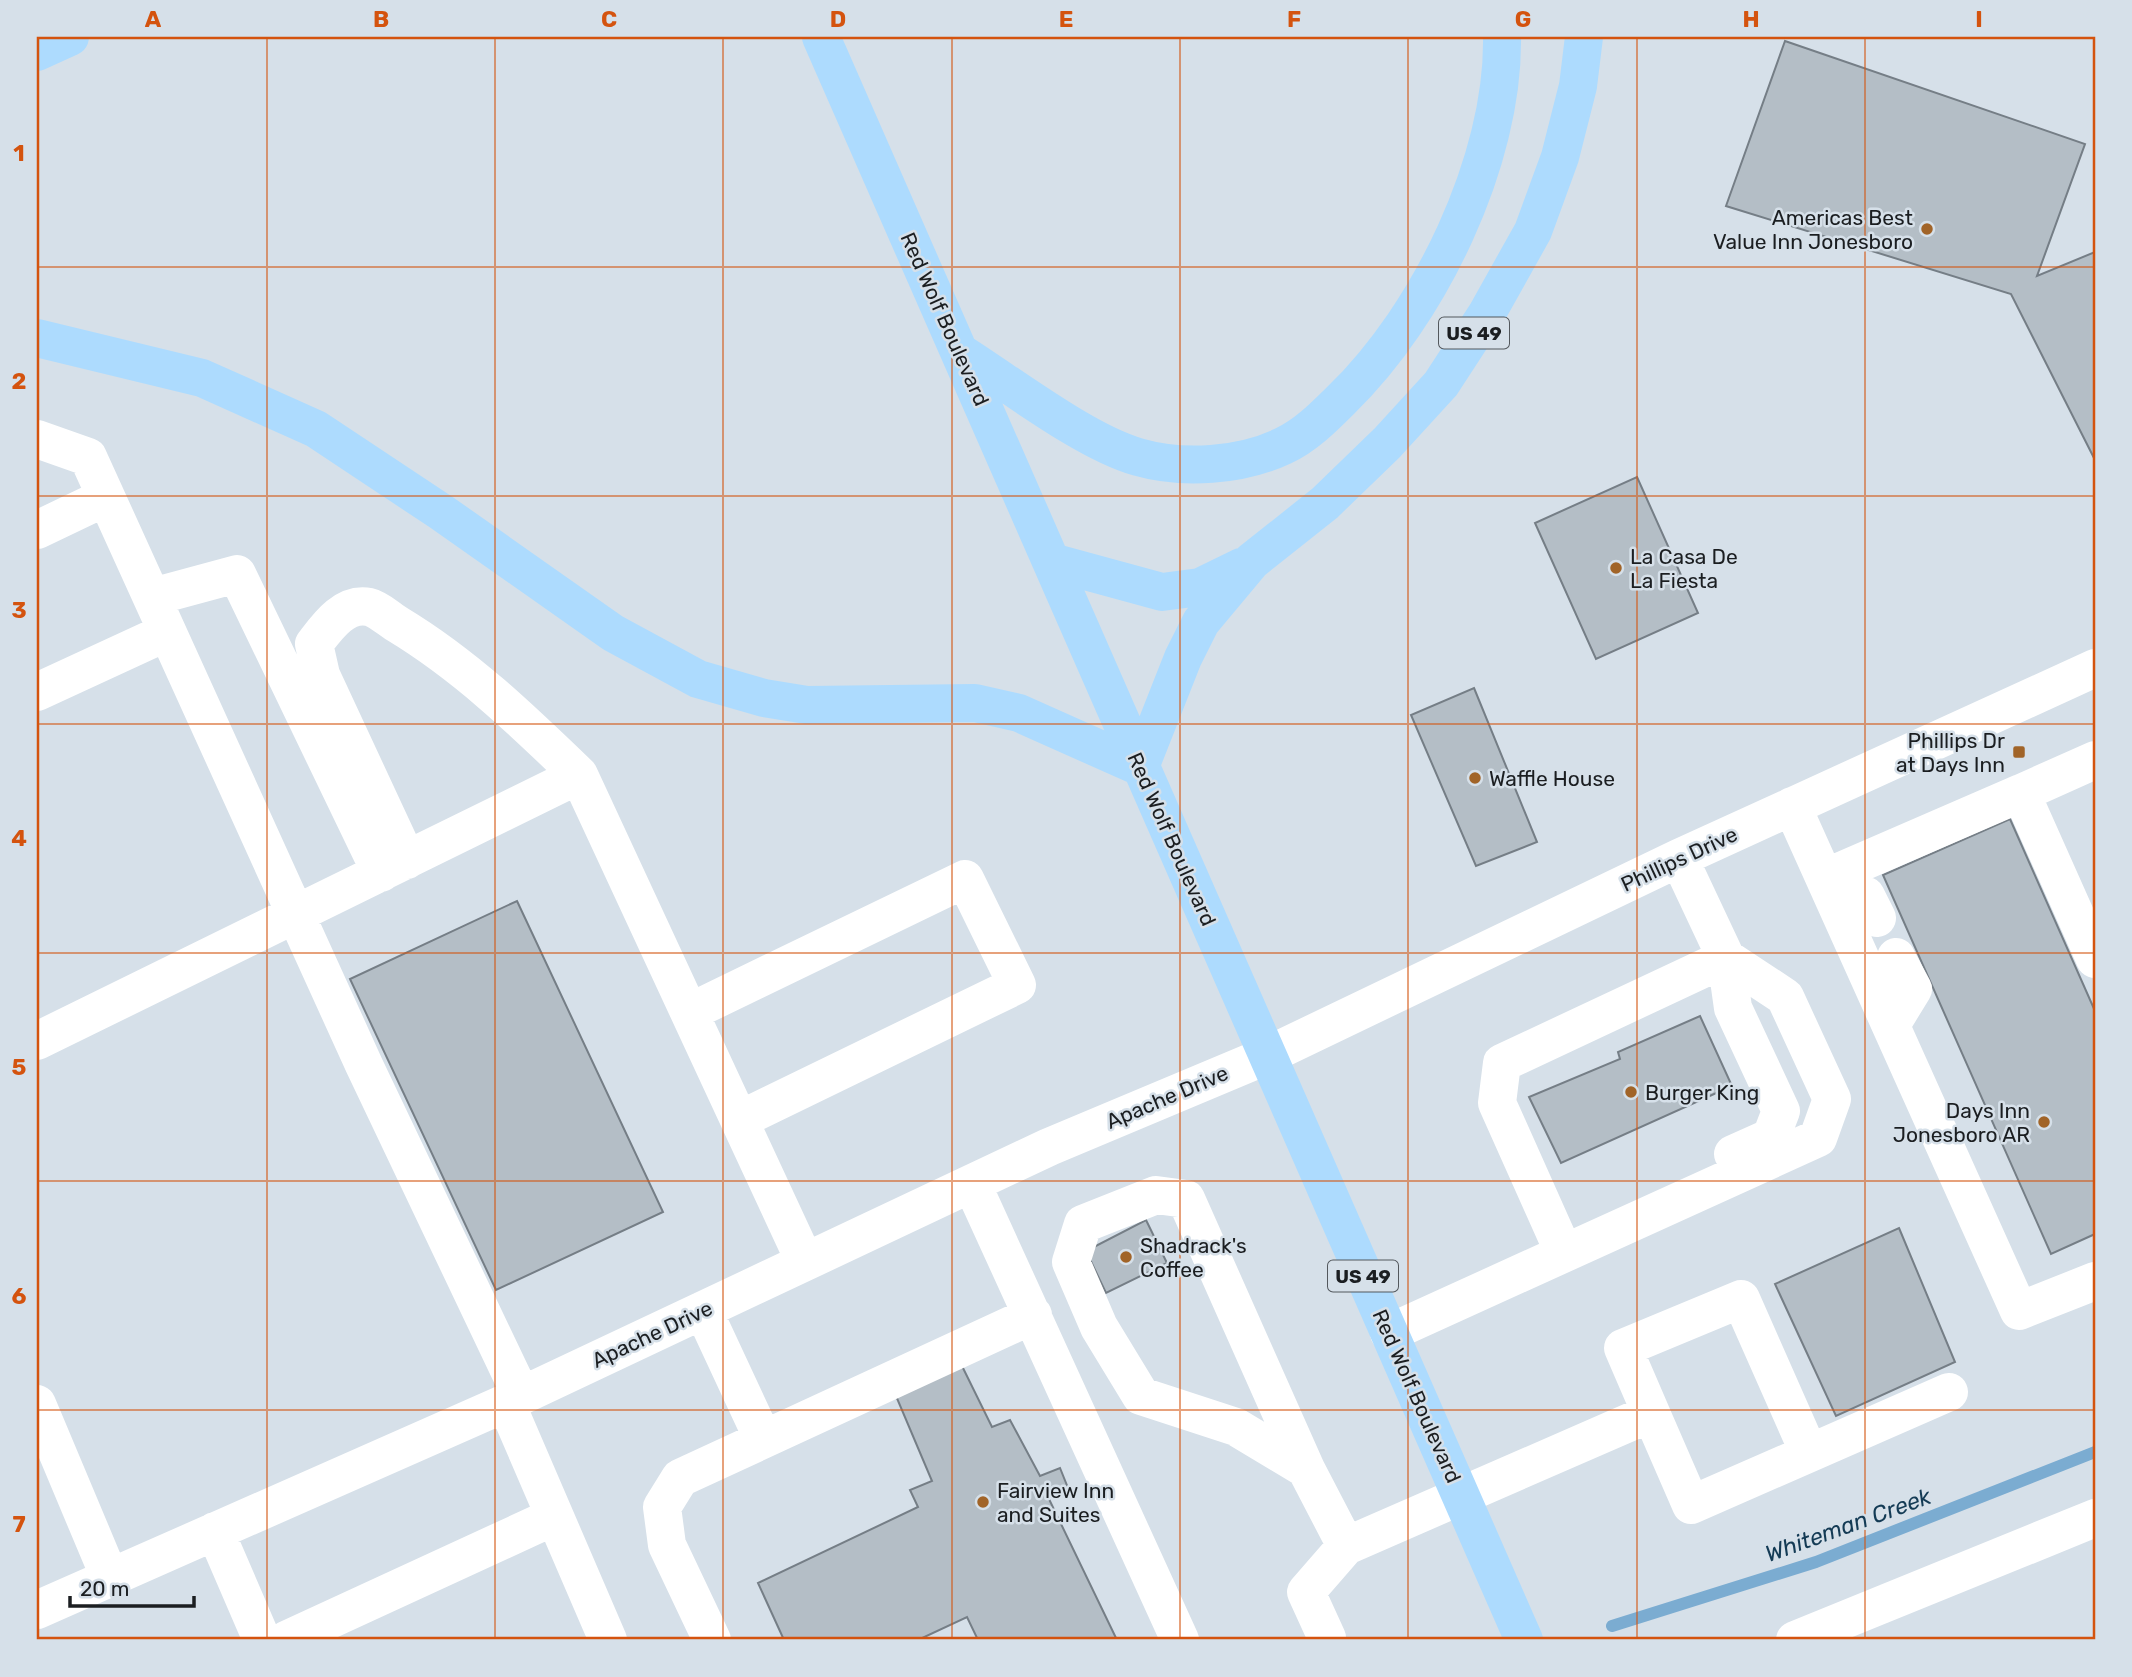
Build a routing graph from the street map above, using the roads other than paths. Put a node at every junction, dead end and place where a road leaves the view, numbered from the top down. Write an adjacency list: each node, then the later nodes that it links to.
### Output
1 (70, 37): 5 (highway)
2 (821, 37): 7 (highway, Red Wolf Boulevard / US 49)
3 (1502, 37): 7 (highway)
4 (1584, 37): 11 (highway, US 49)
5 (37, 52)
6 (37, 338): 18 (highway)
7 (961, 354): 12 (highway, Red Wolf Boulevard / US 49)
8 (37, 439): 9 (street)
9 (106, 497): 10 (street); 13 (street)
10 (37, 530)
11 (1252, 561): 12 (highway); 18 (highway, US 49)
12 (1052, 562): 18 (highway, Red Wolf Boulevard / US 49)
13 (152, 597): 14 (street); 23 (street)
14 (167, 632): 16 (street); 25 (street)
15 (2093, 674): 21 (street, Phillips Drive)
16 (37, 692)
17 (2095, 760): 20 (street)
18 (1140, 767): 33 (highway, Red Wolf Boulevard / US 49)
19 (579, 775): 23 (street); 23 (street); 30 (street)
20 (2021, 793): 24 (street); 29 (street)
21 (1793, 806): 22 (street, Phillips Drive); 24 (street)
22 (1679, 858): 28 (street); 33 (street, Phillips Drive)
23 (394, 867): 25 (street)
24 (1828, 885): 26 (street); 31 (street)
25 (296, 915): 32 (street); 44 (street)
26 (1877, 918)
27 (1896, 957): 31 (street)
28 (1726, 958): 36 (street); 36 (street); 37 (street)
29 (2095, 959)
30 (690, 1012): 34 (street); 34 (street)
31 (1891, 1025): 39 (street)
32 (37, 1041)
33 (1266, 1056): 35 (street, Apache Drive); 42 (highway, Red Wolf Boulevard / US 49)
34 (739, 1120): 38 (street)
35 (972, 1184): 38 (street, Apache Drive); 41 (street)
36 (1669, 1205): 37 (street)
37 (1564, 1253): 42 (street)
38 (805, 1262): 40 (street, Apache Drive)
39 (2095, 1281)
40 (703, 1310): 44 (street, Apache Drive); 47 (street)
41 (1033, 1315): 47 (street); 62 (street)
42 (1389, 1334): 50 (highway, Red Wolf Boulevard / US 49)
43 (1949, 1392): 48 (street)
44 (513, 1399): 51 (street); 53 (street, Apache Drive)
45 (37, 1404): 55 (street)
46 (1651, 1413): 48 (street); 48 (street); 50 (street)
47 (763, 1439): 61 (street)
48 (1809, 1453)
49 (1306, 1469): 49 (street); 54 (street)
50 (1461, 1496): 54 (street); 63 (highway, Red Wolf Boulevard / US 49)
51 (553, 1517): 59 (street); 60 (street)
52 (2095, 1518): 64 (street)
53 (215, 1531): 55 (street, Apache Drive); 58 (street)
54 (1346, 1546): 57 (street)
55 (110, 1578): 56 (street, Apache Drive)
56 (37, 1610)
57 (1327, 1638)
58 (262, 1640)
59 (286, 1640)
60 (608, 1640)
61 (712, 1640)
62 (1180, 1640)
63 (1524, 1640)
64 (1795, 1640)

